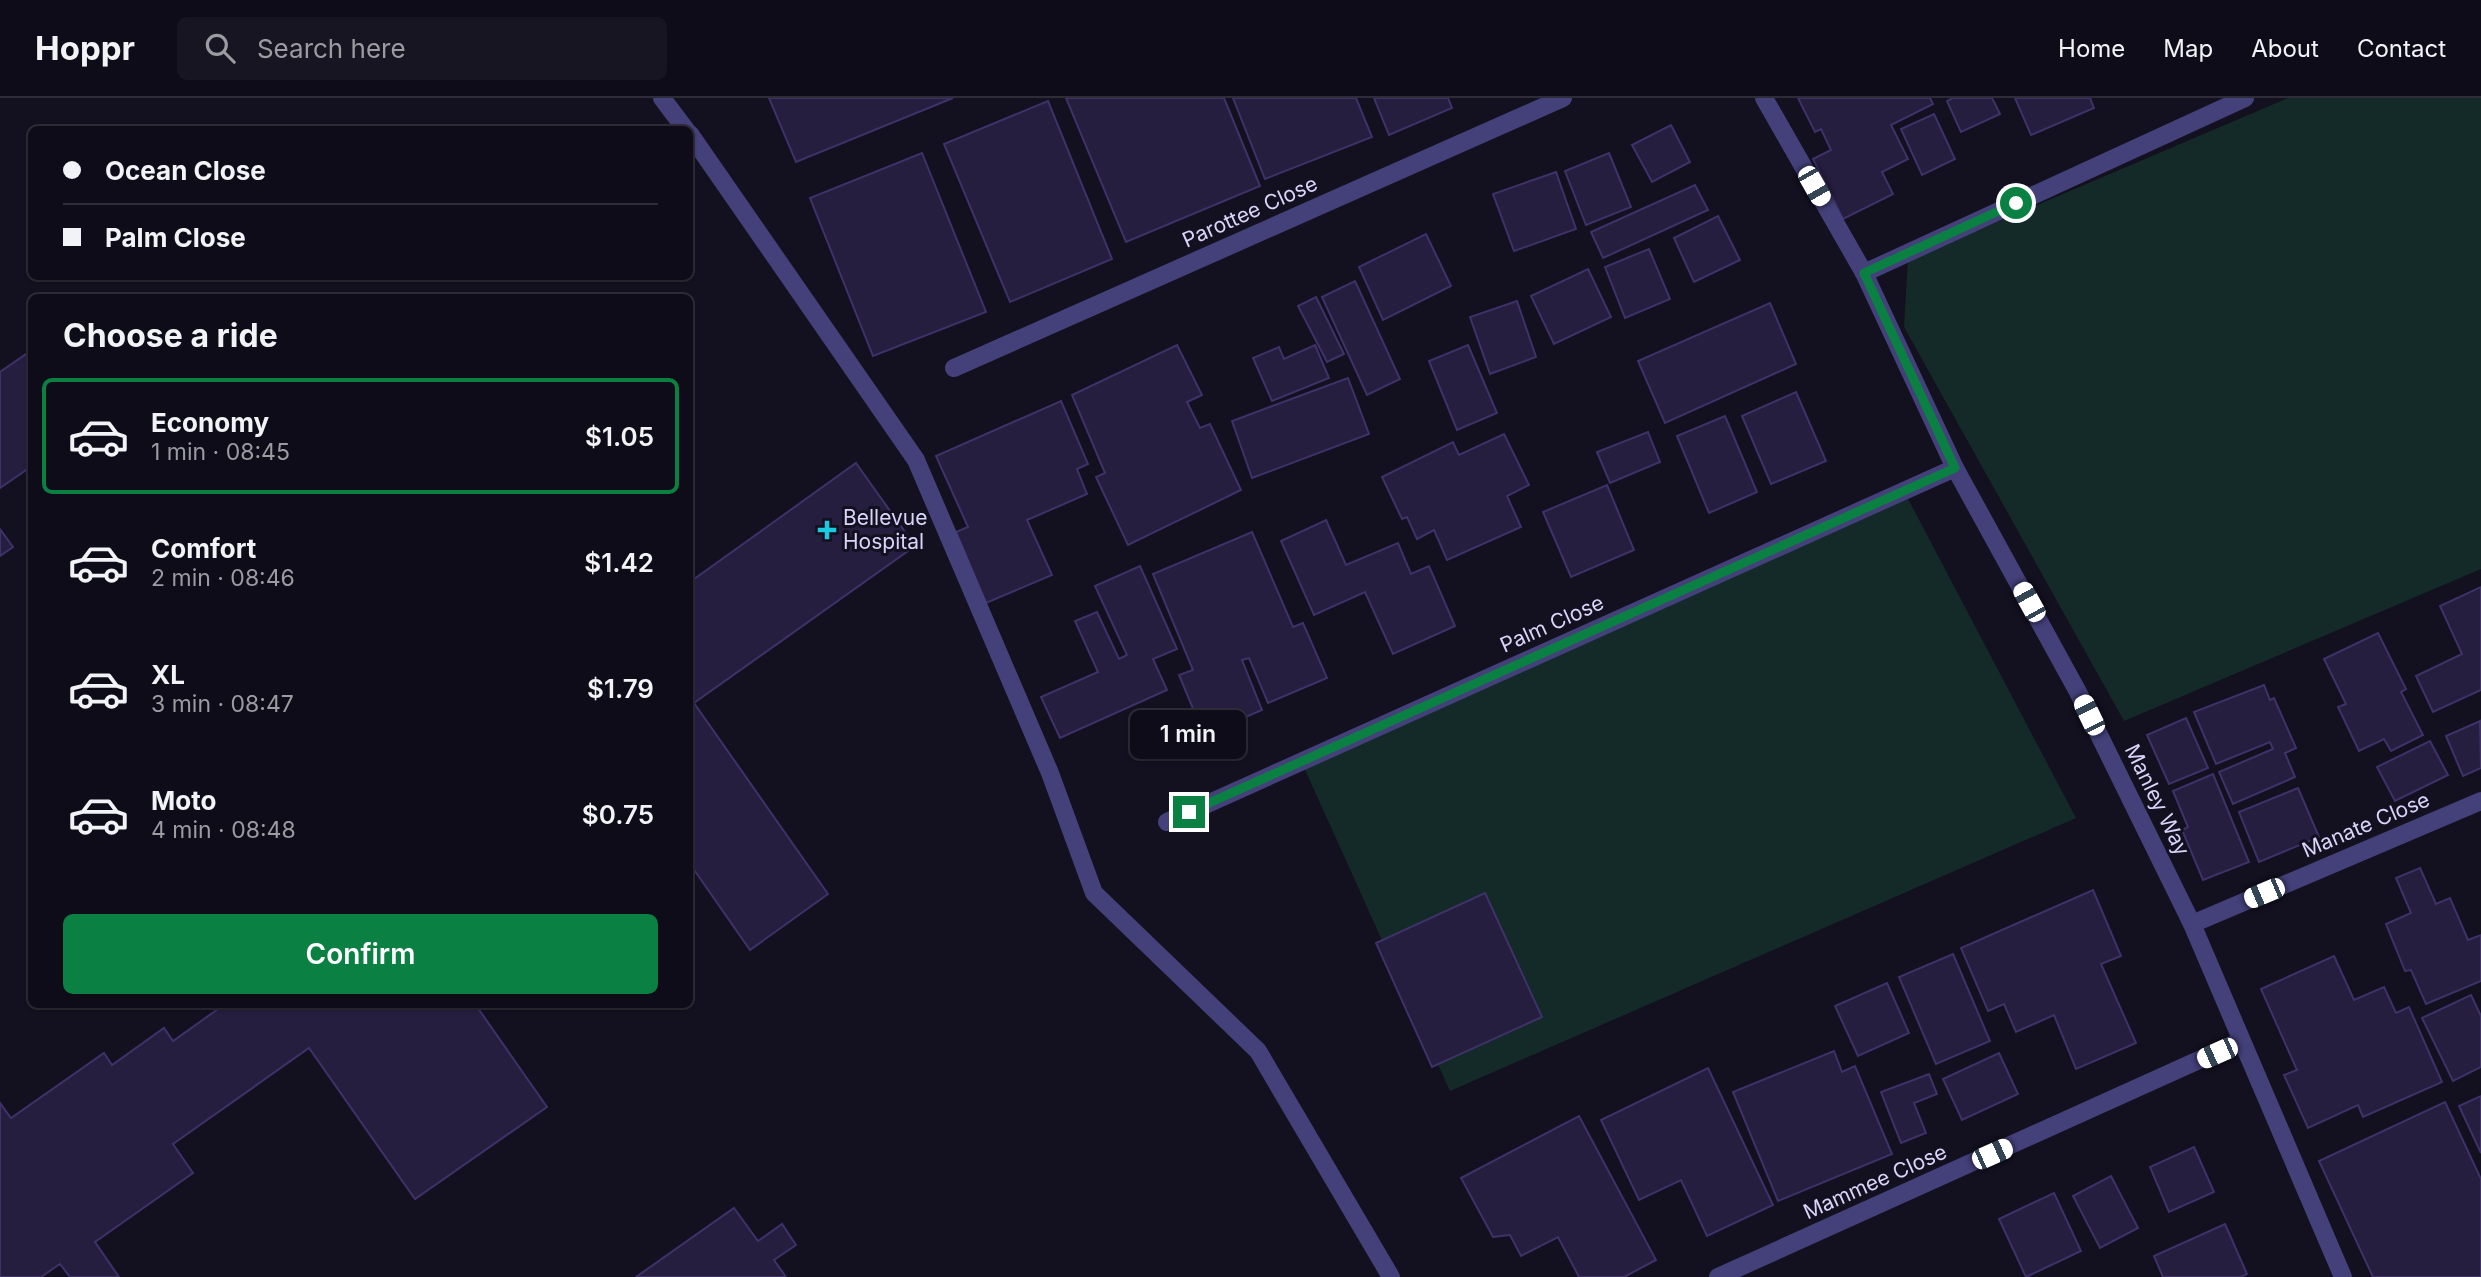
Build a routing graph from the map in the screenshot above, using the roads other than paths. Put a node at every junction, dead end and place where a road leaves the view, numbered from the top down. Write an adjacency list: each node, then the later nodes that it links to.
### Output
1 (662, 98): 5 (street)
2 (1563, 98): 8 (street, Parottee Close)
3 (1764, 98): 7 (street, Manley Way)
4 (2245, 98): 7 (street)
5 (683, 126)
6 (693, 138): 14 (street)
7 (1864, 273): 9 (street, Manley Way)
8 (954, 368)
9 (1955, 468): 11 (street, Palm Close); 12 (street, Manley Way)
10 (2481, 801): 12 (street, Manate Close)
11 (1167, 822)
12 (2192, 924): 13 (street, Manley Way)
13 (2241, 1041): 15 (street, Mammee Close); 16 (street, Manley Way)
14 (1391, 1277)
15 (1718, 1277)
16 (2343, 1277)

